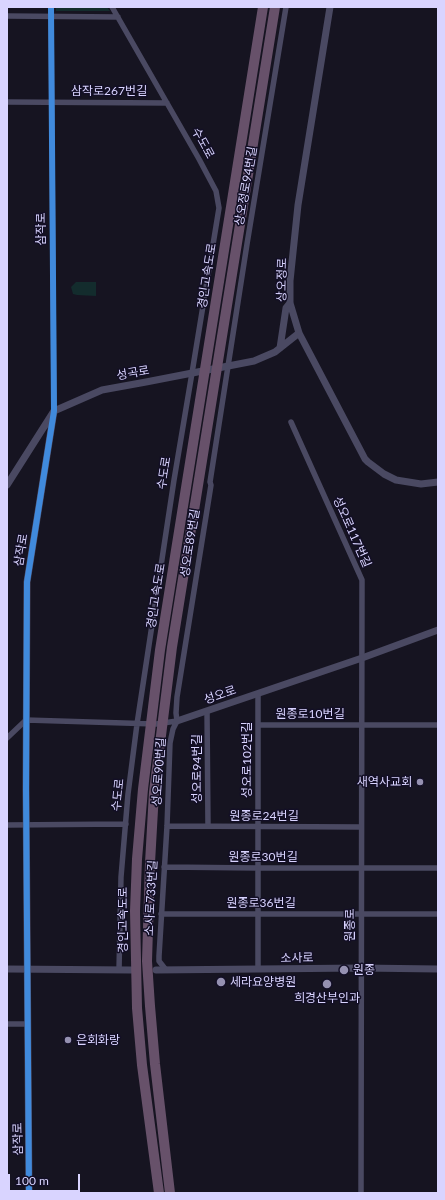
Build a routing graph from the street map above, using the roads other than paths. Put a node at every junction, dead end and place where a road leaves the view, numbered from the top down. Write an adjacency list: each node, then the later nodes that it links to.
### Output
1 (51, 7): 8 (street, 삼작로)
2 (112, 7): 9 (street, 수도로)
3 (263, 7): 60 (highway, 경인고속도로)
4 (274, 7): 61 (highway, 경인고속도로)
5 (286, 7): 16 (street, 상오정로94번길)
6 (330, 7): 13 (street, 상오정로)
7 (7, 16): 8 (street)
8 (51, 16): 9 (street); 11 (street, 삼작로)
9 (118, 17): 12 (street, 수도로)
10 (7, 102): 11 (street, 삼작로267번길)
11 (52, 102): 12 (street, 삼작로267번길); 18 (street, 삼작로)
12 (167, 103): 17 (street, 수도로)
13 (290, 303): 14 (street, 상오정로); 15 (street)
14 (298, 333): 15 (street, 성곡로); 20 (street, 상오정로)
15 (280, 348): 17 (street, 성곡로)
16 (228, 368): 27 (street, 성오로89번길)
17 (192, 373): 18 (street, 성곡로); 28 (street, 수도로)
18 (54, 411): 21 (street); 26 (street, 삼작로)
19 (291, 422): 23 (street, 성오로117번길)
20 (438, 482)
21 (7, 485)
22 (438, 630): 23 (street, 성오로)
23 (362, 658): 24 (street, 성오로); 30 (street, 원종로)
24 (258, 694): 25 (street, 성오로); 29 (street, 성오로102번길)
25 (207, 711): 27 (street, 성오로); 37 (street, 성오로94번길)
26 (26, 720): 28 (street, 성오로); 32 (street); 35 (street, 삼작로)
27 (177, 721): 28 (street, 성오로); 36 (street, 성오로90번길)
28 (137, 724): 33 (street, 수도로)
29 (258, 724): 30 (street, 원종로10번길); 38 (street, 성오로102번길)
30 (362, 725): 31 (street, 원종로10번길); 39 (street, 원종로)
31 (438, 725)
32 (7, 738)
33 (126, 824): 35 (street); 53 (street, 수도로)
34 (7, 825): 35 (street)
35 (26, 825): 52 (street, 삼작로)
36 (167, 826): 37 (street, 원종로24번길); 40 (street, 소사로733번길)
37 (208, 826): 38 (street, 원종로24번길)
38 (258, 827): 39 (street, 원종로24번길); 41 (street, 성오로102번길)
39 (362, 827): 42 (street, 원종로)
40 (164, 867): 41 (street, 원종로30번길); 44 (street, 소사로733번길)
41 (258, 868): 42 (street, 원종로30번길); 45 (street, 성오로102번길)
42 (361, 868): 43 (street, 원종로30번길); 46 (street, 원종로)
43 (438, 868)
44 (161, 914): 45 (street, 원종로36번길); 56 (street, 소사로733번길)
45 (258, 914): 46 (street, 원종로36번길); 50 (street, 성오로102번길)
46 (361, 914): 47 (street, 원종로36번길); 48 (street, 원종로)
47 (438, 914)
48 (361, 968): 50 (street, 소사로); 51 (street, 소사로); 62 (street, 원종로)
49 (7, 969): 52 (street)
50 (258, 969): 56 (street, 소사로)
51 (438, 969)
52 (27, 970): 53 (street); 58 (street, 삼작로)
53 (119, 970): 54 (street)
54 (131, 970)
55 (156, 970): 56 (street, 소사로)
56 (166, 970)
57 (7, 1024): 58 (street)
58 (28, 1024): 59 (street, 삼작로)
59 (29, 1193)
60 (159, 1193)
61 (170, 1193)
62 (361, 1193)

